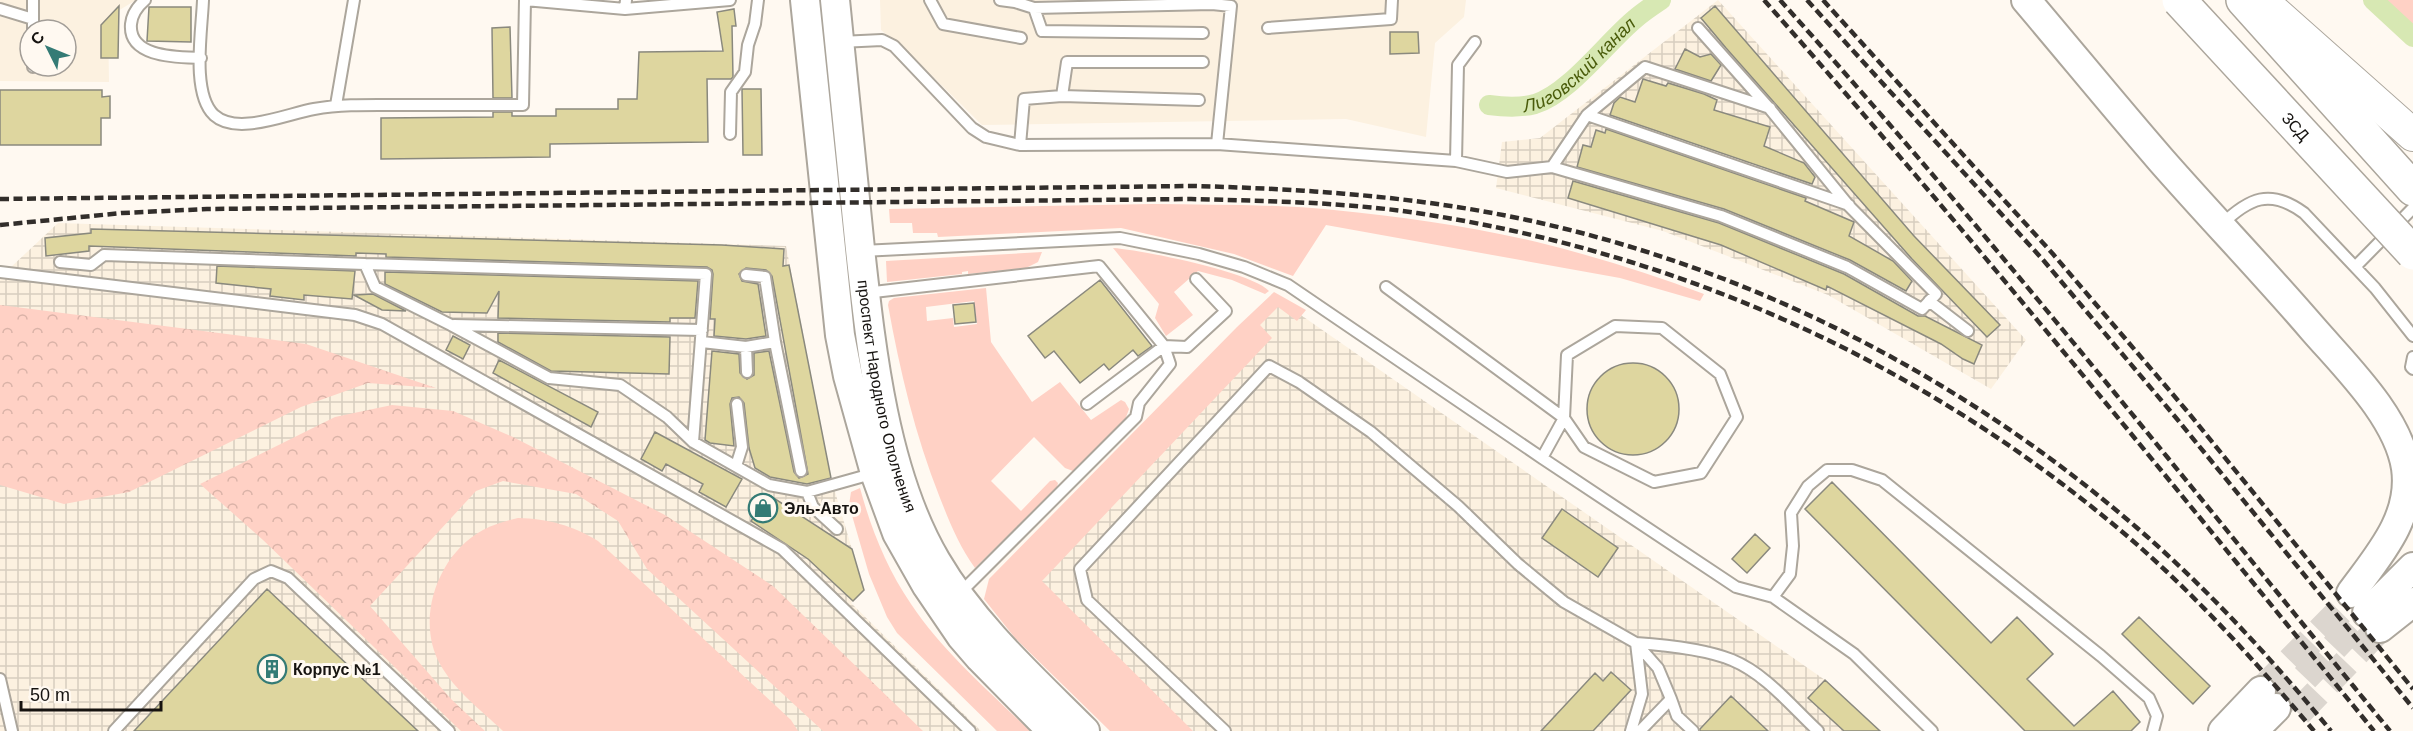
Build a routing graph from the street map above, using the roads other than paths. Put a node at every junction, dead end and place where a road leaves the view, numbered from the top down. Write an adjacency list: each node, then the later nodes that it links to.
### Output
1 (33, 0): 22 (lane)
2 (146, 0): 29 (lane)
3 (203, 0): 29 (lane)
4 (354, 0): 33 (lane)
5 (525, 0): 18 (lane); 33 (lane)
6 (730, 0): 18 (lane)
7 (758, 0): 36 (lane)
8 (805, 0): 28 (main road, проспект Народного Ополчения)
9 (835, 0): 28 (main road, проспект Народного Ополчения)
10 (930, 0): 26 (lane)
11 (1000, 0): 17 (lane)
12 (1392, 0): 23 (lane)
13 (2026, 0): 45 (main road)
14 (2179, 0): 47 (highway, ЗСД, bridge)
15 (2243, 0): 42 (highway)
16 (2261, 0): 37 (main road)
17 (1015, 1): 20 (lane)
18 (626, 4)
19 (0, 9): 21 (lane)
20 (1034, 9): 25 (lane); 38 (lane)
21 (19, 18)
22 (33, 18)
23 (1268, 28)
24 (1698, 28): 34 (lane)
25 (1203, 33)
26 (1021, 38)
27 (1475, 42): 40 (lane)
28 (824, 43): 39 (lane); 46 (main road, проспект Народного Ополчения); 75 (main road, проспект Народного Ополчения)
29 (201, 58): 33 (lane)
30 (1203, 62): 31 (lane)
31 (1062, 96): 32 (lane); 39 (lane)
32 (1199, 100)
33 (336, 105)
34 (1770, 109): 35 (lane); 43 (lane)
35 (1587, 115): 41 (lane); 43 (lane)
36 (729, 134)
37 (2413, 135)
38 (1217, 144): 39 (lane); 40 (lane)
39 (1020, 145)
40 (1456, 161): 41 (lane)
41 (1552, 166): 56 (lane)
42 (2413, 189)
43 (1849, 206): 56 (lane)
44 (2413, 208): 50 (lane)
45 (2221, 225): 50 (lane); 83 (main road)
46 (861, 251): 55 (main road, проспект Народного Ополчения); 72 (lane)
47 (2413, 253)
48 (60, 262): 49 (lane)
49 (365, 264): 57 (lane); 58 (lane)
50 (2355, 267): 60 (lane)
51 (0, 272): 91 (lane)
52 (746, 275): 62 (lane)
53 (1196, 279): 63 (lane)
54 (1386, 287): 70 (lane)
55 (865, 293): 63 (lane); 80 (main road, проспект Народного Ополчения)
56 (1929, 301): 59 (lane)
57 (451, 325): 58 (lane); 71 (lane)
58 (702, 330): 61 (lane)
59 (1968, 331)
60 (2413, 336)
61 (702, 342): 64 (lane); 71 (lane)
62 (775, 342): 64 (lane); 74 (lane)
63 (1164, 345): 69 (lane); 80 (lane)
64 (746, 346): 67 (lane)
65 (2413, 357): 66 (lane)
66 (2413, 369)
67 (747, 372)
68 (737, 404): 73 (lane)
69 (1087, 404)
70 (1563, 418): 70 (lane); 72 (lane)
71 (693, 442): 73 (lane)
72 (1542, 458): 81 (lane)
73 (736, 466): 76 (lane)
74 (801, 471)
75 (875, 472): 76 (lane); 92 (main road, проспект Народного Ополчения)
76 (807, 492): 77 (lane)
77 (837, 529)
78 (2413, 541): 83 (main road)
79 (2413, 567): 83 (main road)
80 (959, 594): 93 (main road, проспект Народного Ополчения)
81 (1773, 597): 99 (lane); 100 (lane)
82 (2413, 602): 83 (main road)
83 (2363, 608)
84 (1636, 642): 86 (lane); 94 (lane); 95 (lane); 98 (lane)
85 (0, 679): 88 (lane)
86 (1671, 699): 96 (lane); 97 (lane)
87 (2276, 713): 101 (main road); 102 (main road)
88 (12, 731)
89 (114, 731): 90 (lane)
90 (449, 731)
91 (970, 731)
92 (1052, 731)
93 (1085, 731)
94 (1225, 731)
95 (1631, 731)
96 (1640, 731)
97 (1693, 731)
98 (1818, 731)
99 (1932, 731)
100 (2153, 731)
101 (2223, 731)
102 (2253, 731)

